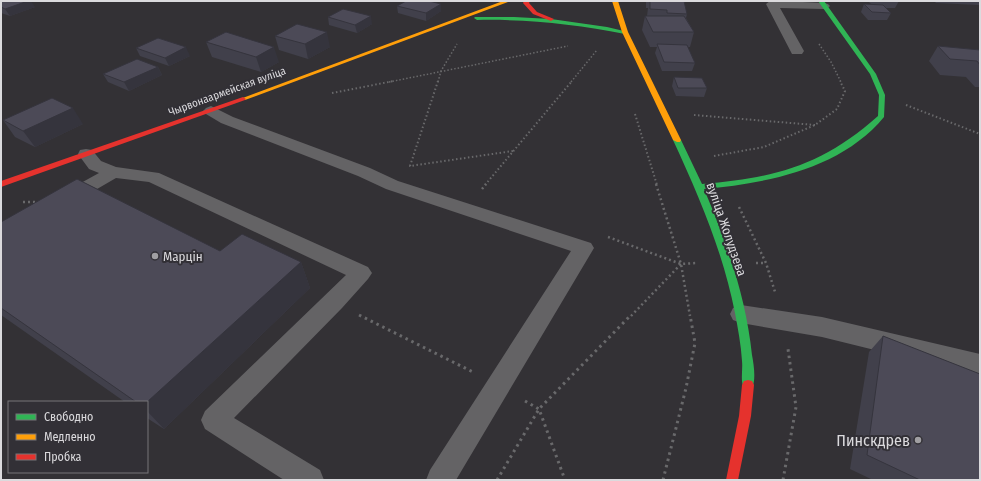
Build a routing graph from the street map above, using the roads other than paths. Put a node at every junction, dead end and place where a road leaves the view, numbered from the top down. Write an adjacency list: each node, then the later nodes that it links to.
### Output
1 (508, 1): 7 (street, Чырвонаармейская вуліца)
2 (527, 1): 8 (street)
3 (615, 1): 5 (street); 10 (street, вуліца Жолудзева)
4 (822, 3): 11 (lane); 16 (street)
5 (608, 10)
6 (593, 17): 9 (street)
7 (460, 19): 8 (street); 12 (street, Чырвонаармейская вуліца)
8 (552, 20): 9 (street)
9 (568, 22): 10 (street)
10 (625, 32): 16 (street, вуліца Жолудзева)
11 (797, 51)
12 (211, 110): 13 (street, Чырвонаармейская вуліца); 21 (lane)
13 (86, 154): 14 (lane); 15 (street, Чырвонаармейская вуліца)
14 (113, 172): 17 (lane); 20 (lane)
15 (1, 184)
16 (700, 187): 18 (street, вуліца Жолудзева)
17 (58, 204)
18 (741, 314): 19 (lane); 22 (street, вуліца Жолудзева)
19 (980, 365)
20 (310, 480)
21 (440, 480)
22 (732, 480)

